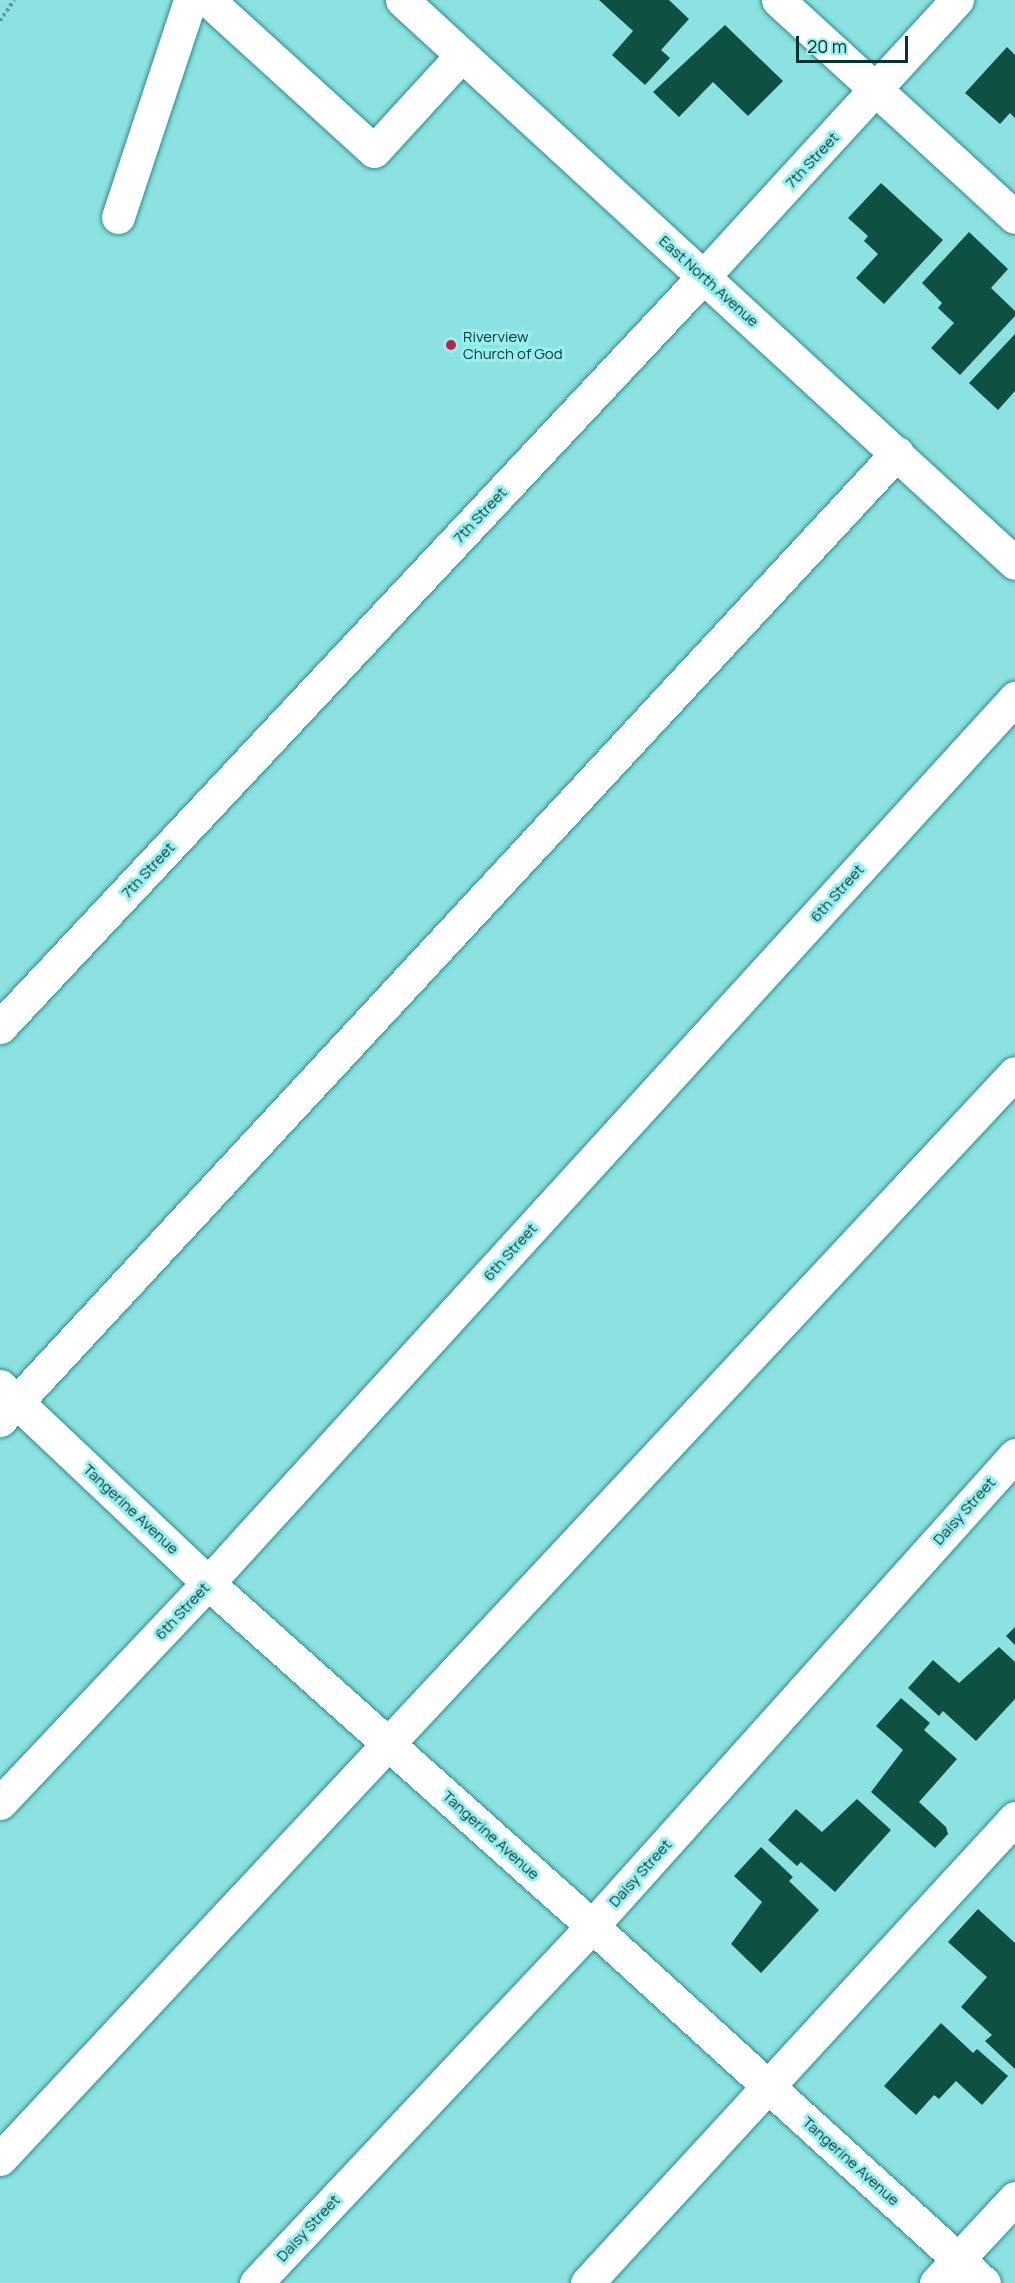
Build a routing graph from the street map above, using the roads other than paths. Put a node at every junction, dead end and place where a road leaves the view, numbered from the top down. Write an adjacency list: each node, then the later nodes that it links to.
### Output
1 (189, 0): 8 (street)
2 (208, 0): 6 (street)
3 (402, 0): 6 (street, East North Avenue)
4 (778, 0): 7 (street)
5 (957, 0): 7 (street, 7th Street)
6 (462, 55): 10 (street, East North Avenue)
7 (876, 90): 9 (street); 10 (street, 7th Street)
8 (118, 217)
9 (1015, 217)
10 (703, 277): 11 (street, East North Avenue); 14 (street, 7th Street)
11 (897, 453): 12 (street, East North Avenue); 16 (street)
12 (1015, 563)
13 (1015, 698): 18 (street, 6th Street)
14 (0, 1027)
15 (1015, 1073): 19 (street)
16 (6, 1402): 18 (street, Tangerine Avenue)
17 (1015, 1455): 22 (street, Daisy Street)
18 (208, 1583): 19 (street, Tangerine Avenue); 20 (street, 6th Street)
19 (387, 1743): 22 (street, Tangerine Avenue); 24 (street)
20 (0, 1803)
21 (1015, 1818): 23 (street)
22 (592, 1926): 23 (street, Tangerine Avenue); 27 (street, Daisy Street)
23 (769, 2086): 26 (street, Tangerine Avenue); 28 (street)
24 (0, 2159)
25 (1015, 2198): 26 (street)
26 (958, 2259): 29 (street); 30 (street, Tangerine Avenue)
27 (256, 2283)
28 (587, 2283)
29 (936, 2283)
30 (984, 2283)

